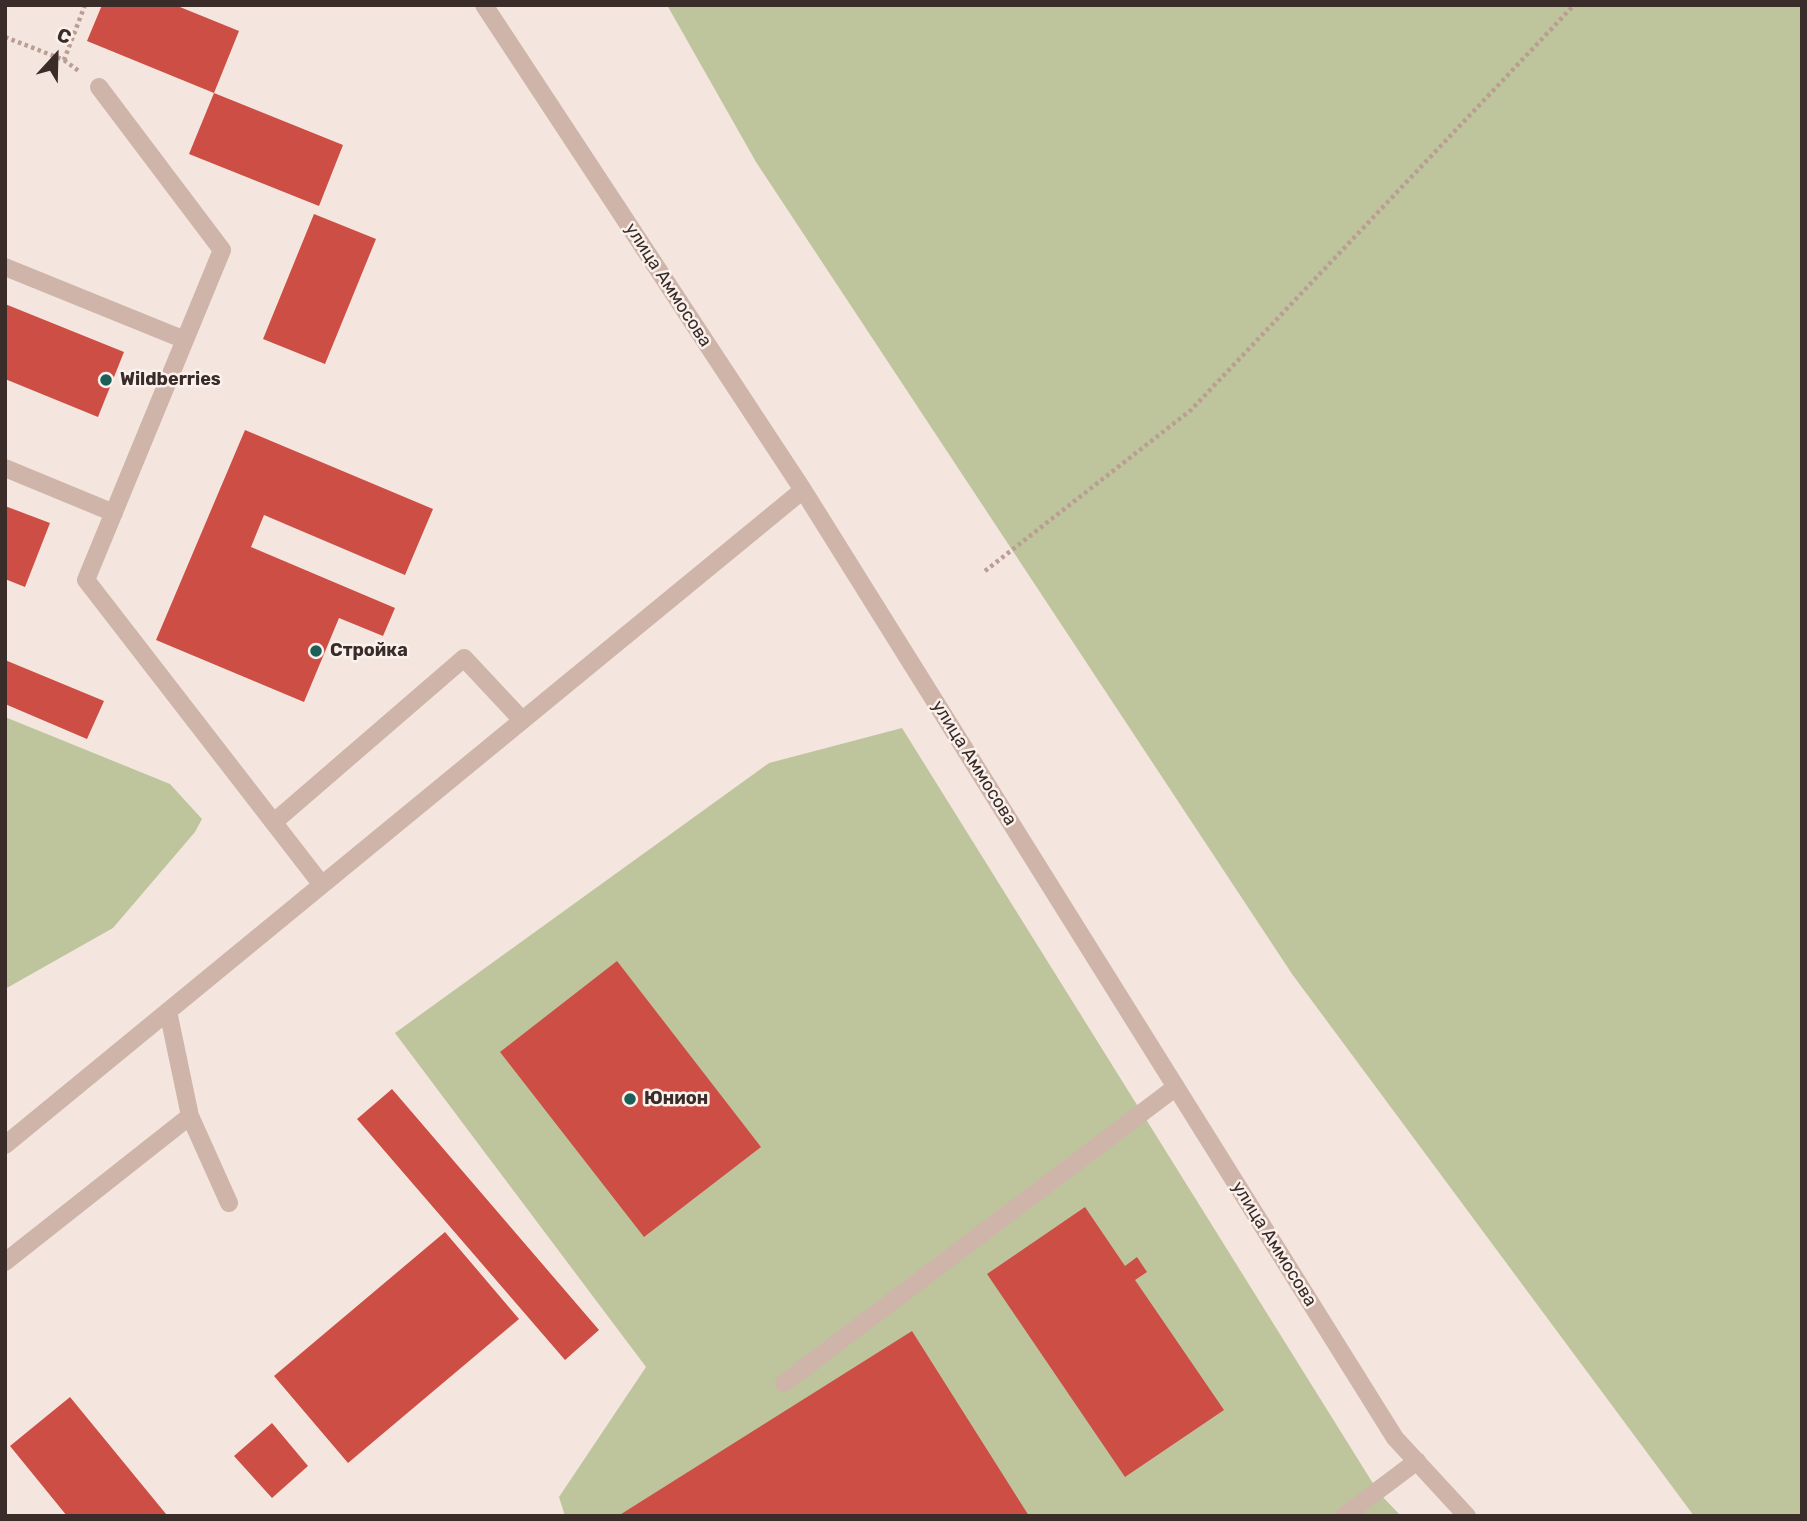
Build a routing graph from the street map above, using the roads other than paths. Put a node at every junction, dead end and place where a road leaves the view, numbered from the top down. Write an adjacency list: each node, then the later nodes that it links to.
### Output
1 (484, 5): 6 (street, улица Аммосова)
2 (99, 86): 4 (street)
3 (5, 267): 4 (street)
4 (184, 340): 7 (street)
5 (5, 468): 7 (street)
6 (803, 489): 8 (street); 12 (street, улица Аммосова)
7 (114, 513): 9 (street)
8 (522, 720): 9 (street); 10 (street)
9 (275, 822): 10 (street)
10 (322, 885): 11 (street)
11 (167, 1011): 13 (street); 14 (street)
12 (1176, 1087): 17 (street); 18 (street, улица Аммосова)
13 (191, 1116): 15 (street); 16 (street)
14 (5, 1145)
15 (229, 1203)
16 (5, 1262)
17 (784, 1383)
18 (1417, 1461): 19 (street); 20 (street, улица Аммосова)
19 (1344, 1516)
20 (1468, 1516)

